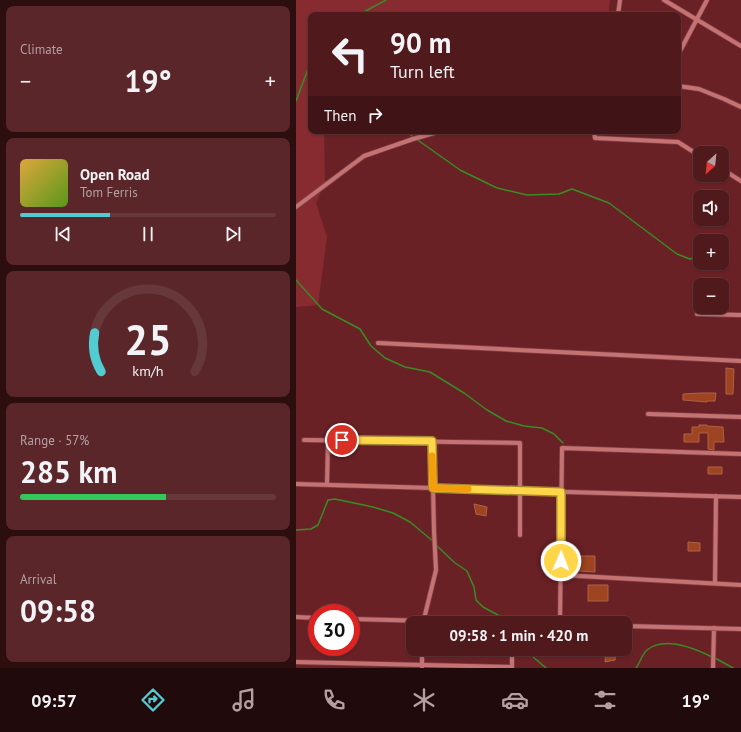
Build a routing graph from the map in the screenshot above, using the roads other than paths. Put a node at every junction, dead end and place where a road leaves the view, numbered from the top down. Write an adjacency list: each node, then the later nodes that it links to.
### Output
1 (620, 0): 4 (street)
2 (664, 0): 5 (street)
3 (707, 0): 5 (street)
4 (618, 12)
5 (696, 19): 6 (street); 7 (street)
6 (741, 46)
7 (681, 49)
8 (681, 86): 9 (street)
9 (741, 107)
10 (430, 134): 15 (street)
11 (594, 134): 12 (street)
12 (693, 152)
13 (729, 173): 14 (street)
14 (741, 181)
15 (296, 207)
16 (697, 314): 17 (street)
17 (741, 315)
18 (378, 343): 19 (street)
19 (741, 361)
20 (648, 414): 21 (street)
21 (741, 417)
22 (304, 440): 23 (street)
23 (328, 440): 24 (street); 27 (street)
24 (432, 441): 28 (street); 29 (street)
25 (741, 454): 30 (street)
26 (296, 484): 27 (street)
27 (327, 485): 28 (street)
28 (433, 488): 29 (street); 37 (street)
29 (520, 490): 30 (street); 33 (street)
30 (561, 492): 31 (street); 34 (street)
31 (716, 496): 32 (street); 35 (street)
32 (741, 497)
33 (520, 535)
34 (561, 575): 35 (street); 38 (street)
35 (715, 583): 36 (street)
36 (741, 585)
37 (424, 616)
38 (560, 616)
39 (296, 617): 40 (street)
40 (308, 618)
41 (360, 619): 42 (street)
42 (406, 621)
43 (632, 626): 44 (street)
44 (714, 628): 45 (street); 52 (street)
45 (741, 629)
46 (512, 656): 51 (street)
47 (296, 662): 48 (street)
48 (380, 666): 49 (street)
49 (422, 666): 50 (street)
50 (470, 667): 51 (street)
51 (512, 668)
52 (713, 668)

